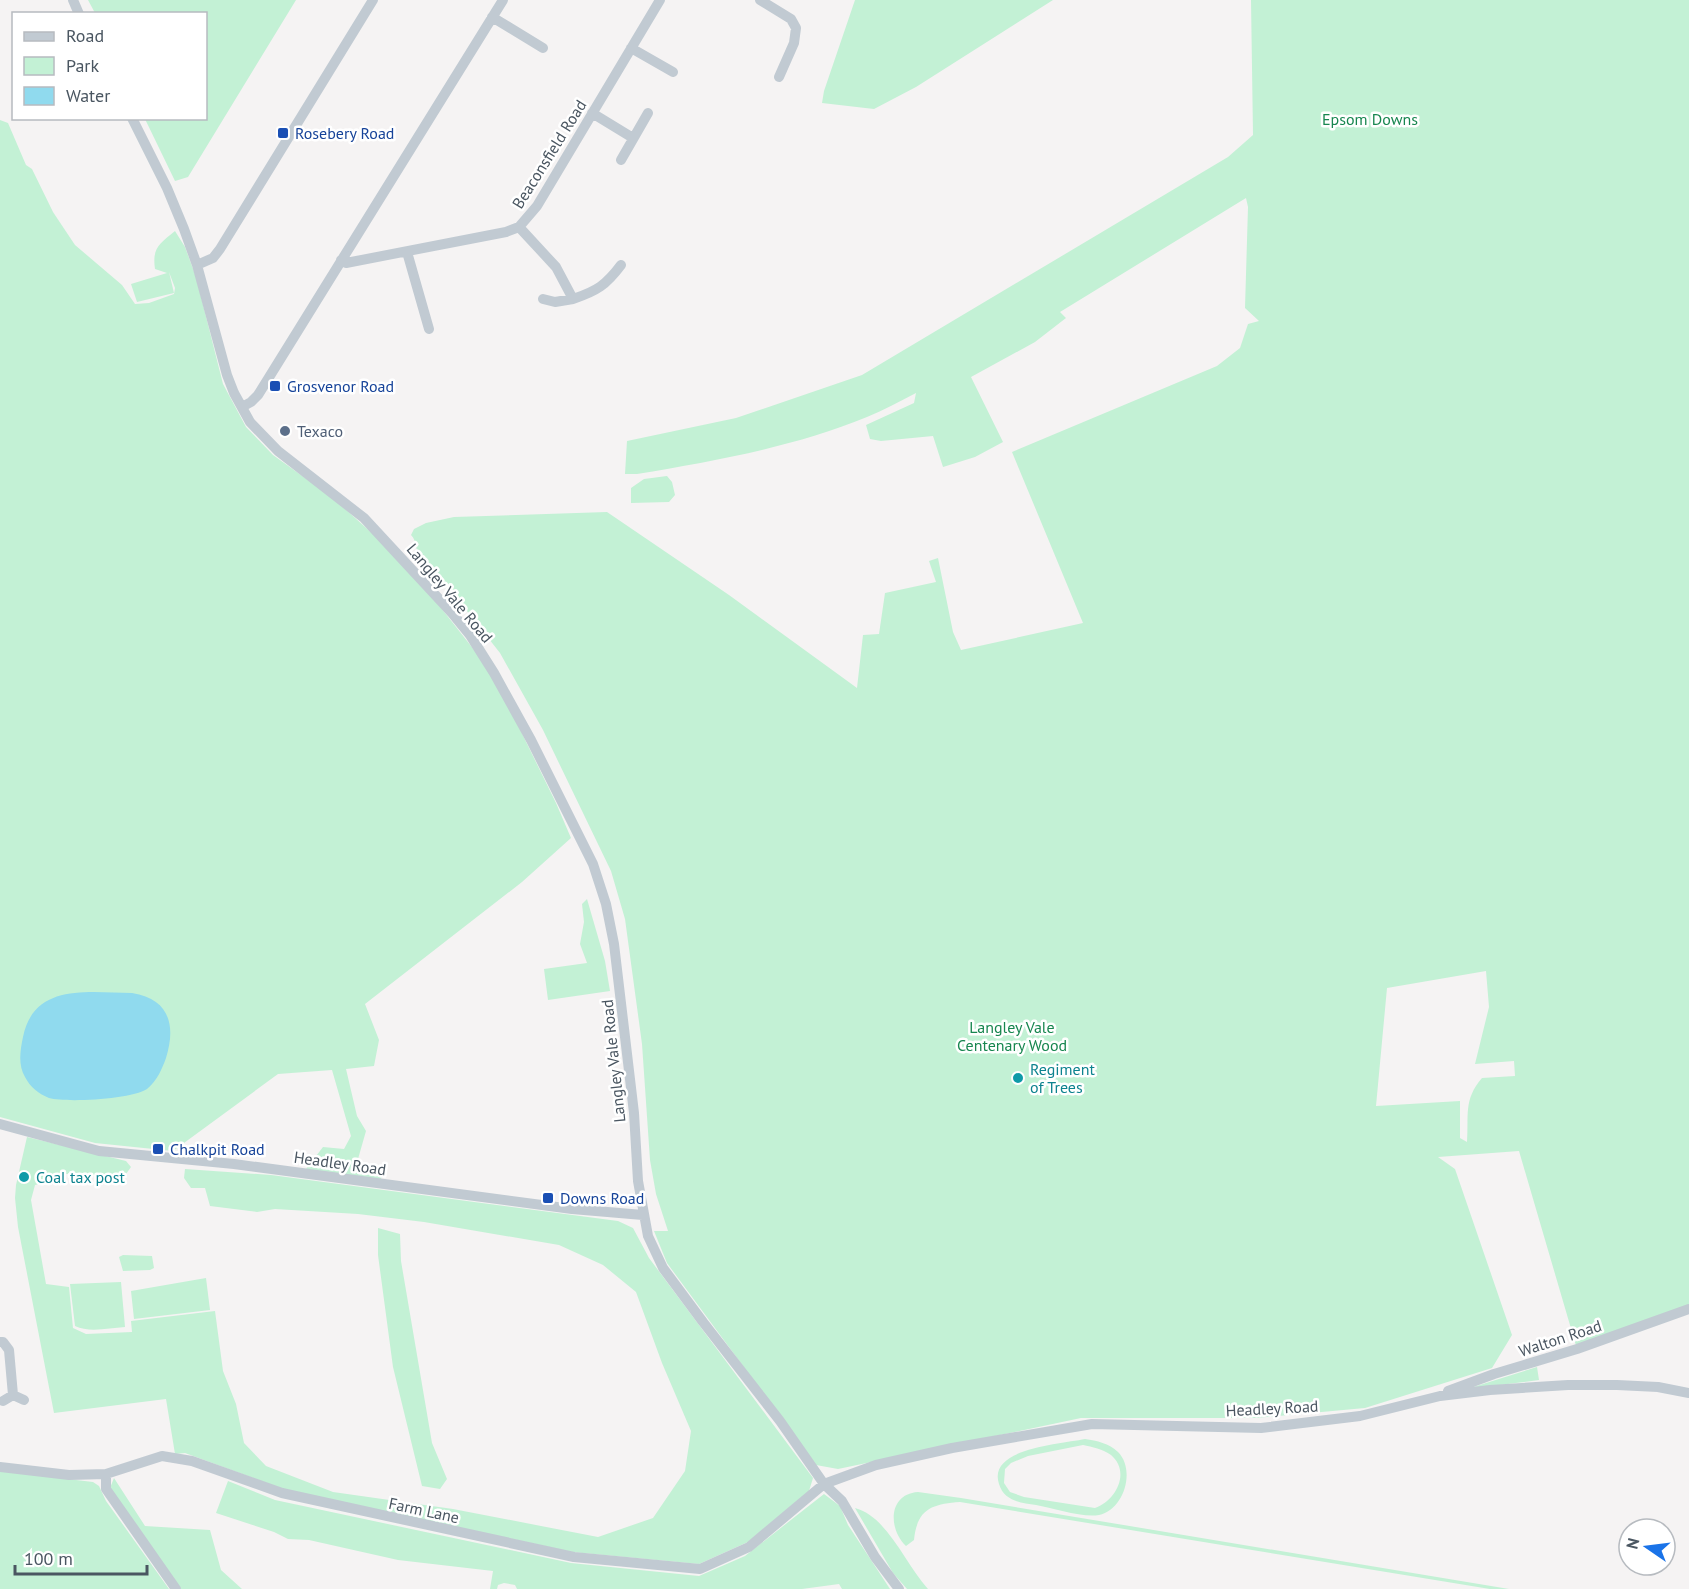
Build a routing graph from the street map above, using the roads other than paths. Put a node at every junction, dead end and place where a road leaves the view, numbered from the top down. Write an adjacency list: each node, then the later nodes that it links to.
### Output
1 (373, 0): 18 (street)
2 (503, 0): 5 (street)
3 (660, 0): 7 (street, Beaconsfield Road)
4 (760, 0): 9 (street)
5 (492, 17): 6 (street); 17 (street)
6 (543, 48)
7 (631, 48): 8 (street); 10 (street, Beaconsfield Road)
8 (673, 72)
9 (779, 76)
10 (592, 113): 13 (street); 15 (street, Beaconsfield Road)
11 (648, 113): 13 (street)
12 (133, 120): 18 (street, Langley Vale Road)
13 (633, 138): 14 (street)
14 (621, 160)
15 (519, 227): 16 (street, Beaconsfield Road); 21 (street)
16 (407, 252): 17 (street, Beaconsfield Road); 22 (street)
17 (341, 260): 23 (street)
18 (197, 265): 23 (street, Langley Vale Road)
19 (621, 265): 21 (street)
20 (543, 299): 21 (street)
21 (573, 299)
22 (429, 329)
23 (242, 407): 25 (street, Langley Vale Road)
24 (0, 1124): 25 (street, Headley Road)
25 (643, 1215): 33 (street)
26 (1689, 1309): 29 (street, Walton Road)
27 (0, 1342): 30 (street)
28 (1689, 1393): 29 (street, Headley Road)
29 (1440, 1396): 33 (street, Headley Road)
30 (24, 1400)
31 (0, 1467): 32 (street, Farm Lane)
32 (106, 1474): 33 (street, Farm Lane); 34 (street)
33 (824, 1484): 35 (street)
34 (176, 1589)
35 (899, 1589)

